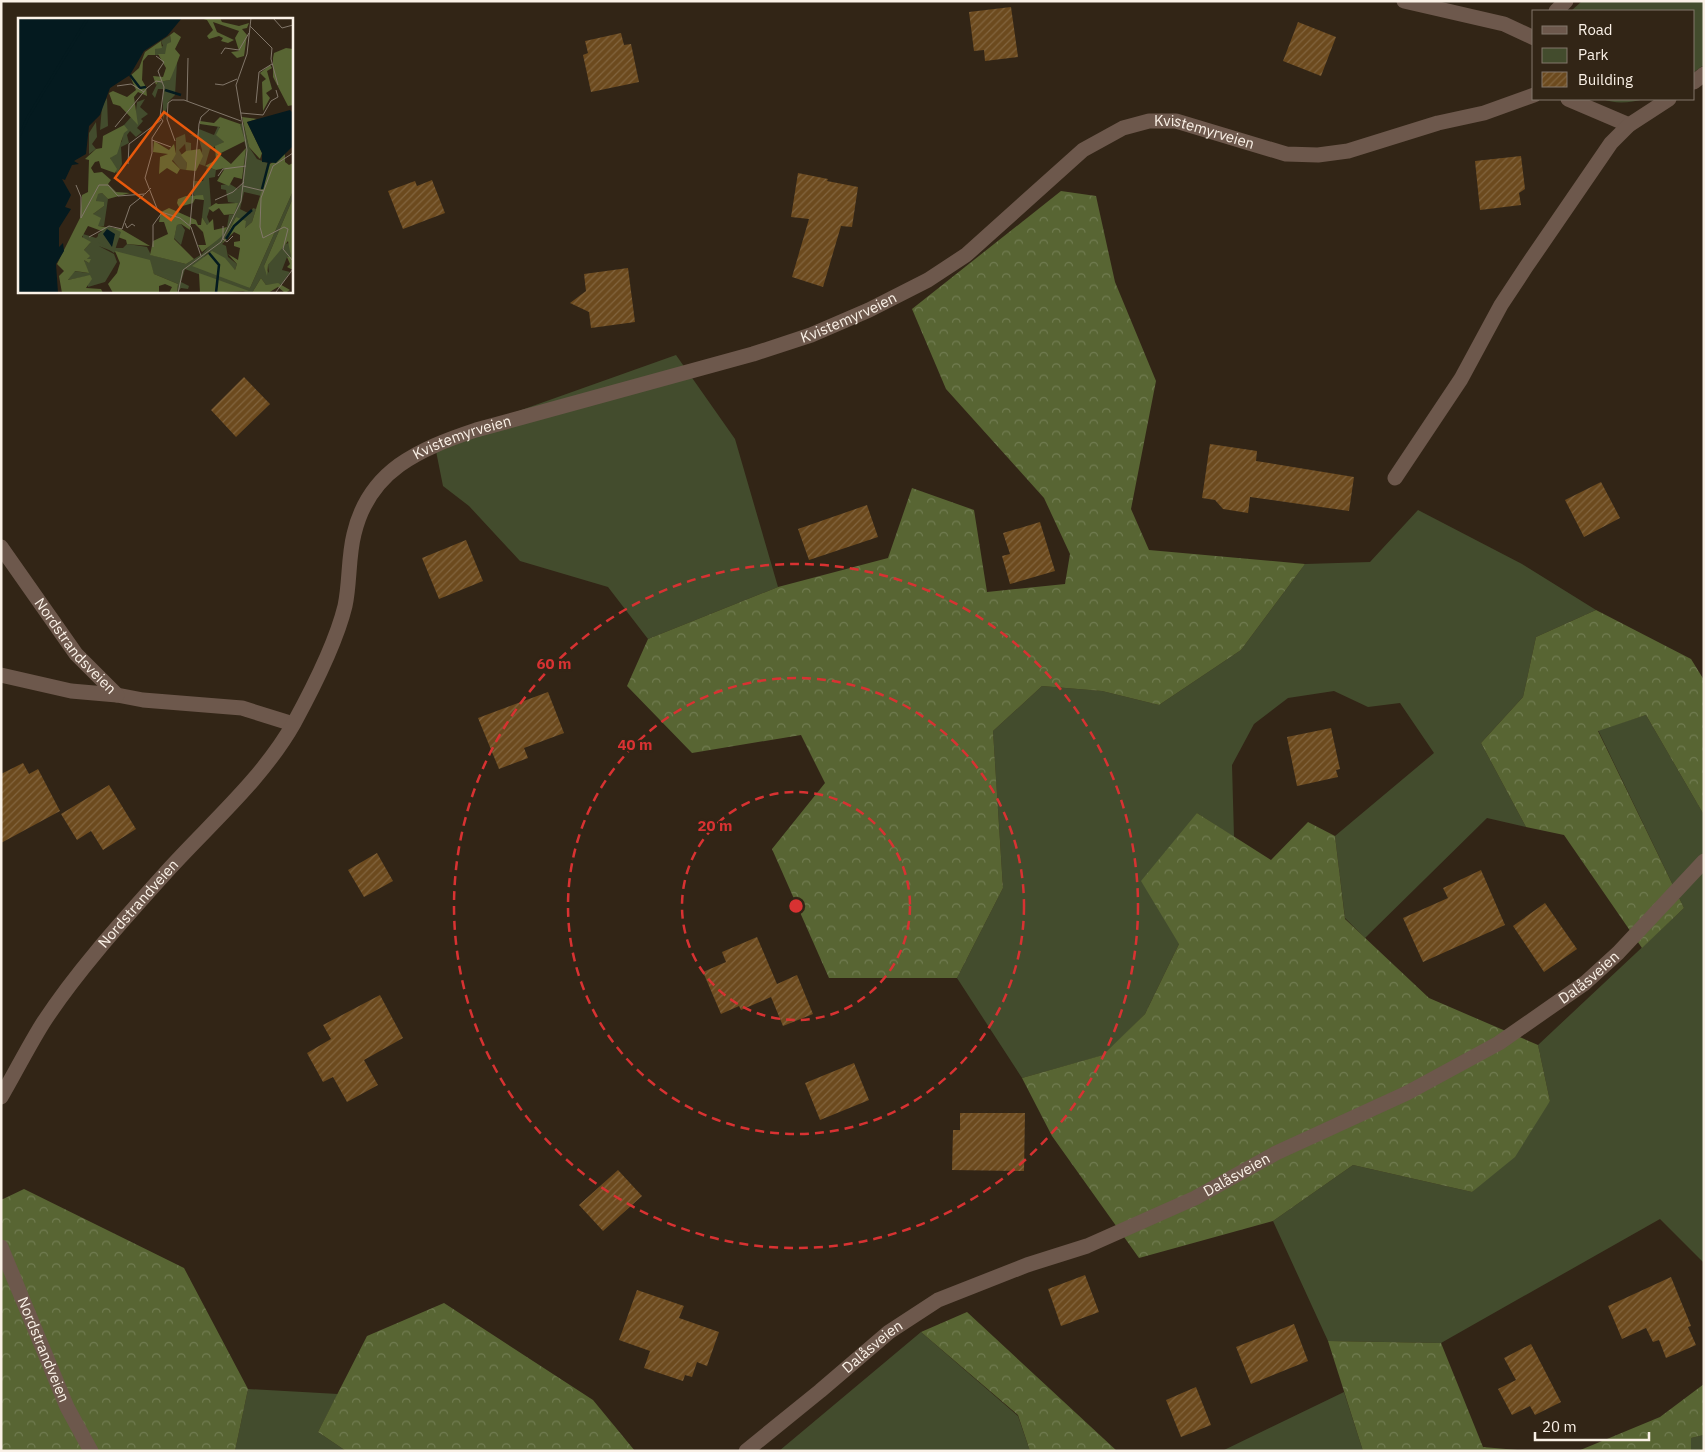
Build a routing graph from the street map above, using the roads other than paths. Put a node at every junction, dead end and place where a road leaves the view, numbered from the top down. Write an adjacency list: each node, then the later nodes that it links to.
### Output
1 (1404, 1): 4 (street)
2 (1566, 1): 3 (street)
3 (1557, 10)
4 (1532, 37)
5 (1532, 96): 13 (street, Kvistemyrveien)
6 (1570, 100): 8 (street)
7 (1667, 100): 8 (street)
8 (1629, 125): 9 (street)
9 (1395, 478)
10 (1, 547): 12 (street, Nordstrandsveien)
11 (1, 675): 12 (street)
12 (117, 695): 13 (street, Nordstrandsveien)
13 (293, 724): 15 (street, Nordstrandveien)
14 (1704, 861): 18 (street, Dalåsveien)
15 (1, 1097)
16 (1, 1247): 17 (street, Nordstrandveien)
17 (91, 1451)
18 (746, 1451)

